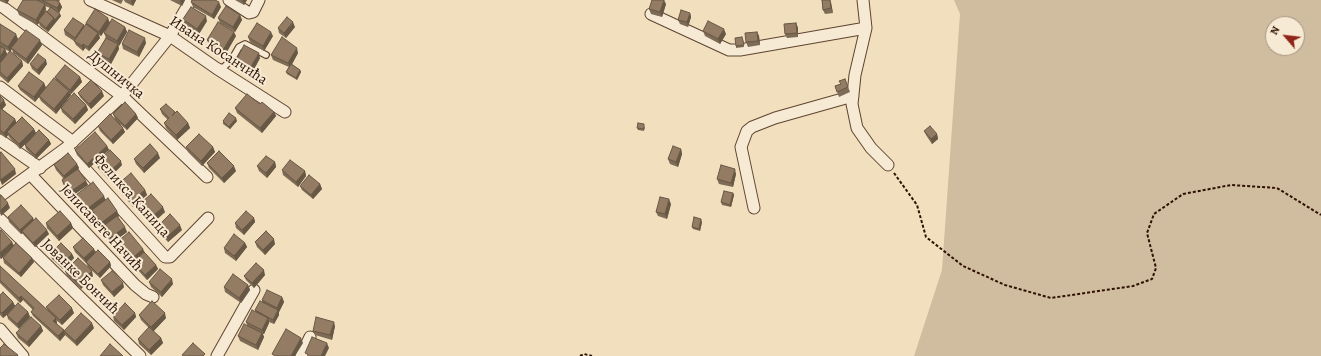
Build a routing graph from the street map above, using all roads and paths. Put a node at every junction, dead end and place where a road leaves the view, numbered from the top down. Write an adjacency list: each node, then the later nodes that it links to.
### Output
1 (90, 0): 9 (street, Ивана Косанчића)
2 (190, 0): 9 (street)
3 (229, 0): 4 (street)
4 (259, 0)
5 (863, 0): 8 (street)
6 (0, 5): 13 (street, Душничка)
7 (651, 14): 8 (street)
8 (866, 28): 14 (street)
9 (170, 36): 11 (street, Ивана Косанчића); 13 (street)
10 (266, 54): 11 (lane)
11 (216, 68): 15 (street, Ивана Косанчића)
12 (0, 87): 17 (street, Феликса Каница)
13 (122, 96): 17 (street); 21 (street, Душничка)
14 (853, 96): 18 (street); 23 (street)
15 (285, 112)
16 (0, 140): 19 (street)
17 (70, 145): 19 (street); 25 (street, Феликса Каница)
18 (888, 165): 24 (path)
19 (40, 168): 20 (street)
20 (31, 175): 22 (street); 28 (street, Јелисавете Начић)
21 (207, 177)
22 (0, 196)
23 (754, 208)
24 (1321, 215)
25 (208, 218)
26 (0, 219): 32 (street, Јованке Бончић)
27 (254, 290): 33 (street)
28 (153, 297)
29 (0, 329): 31 (street)
30 (310, 337): 34 (street)
31 (23, 356)
32 (140, 356)
33 (216, 356)
34 (301, 356)
35 (580, 356): 36 (path)
36 (592, 356)

